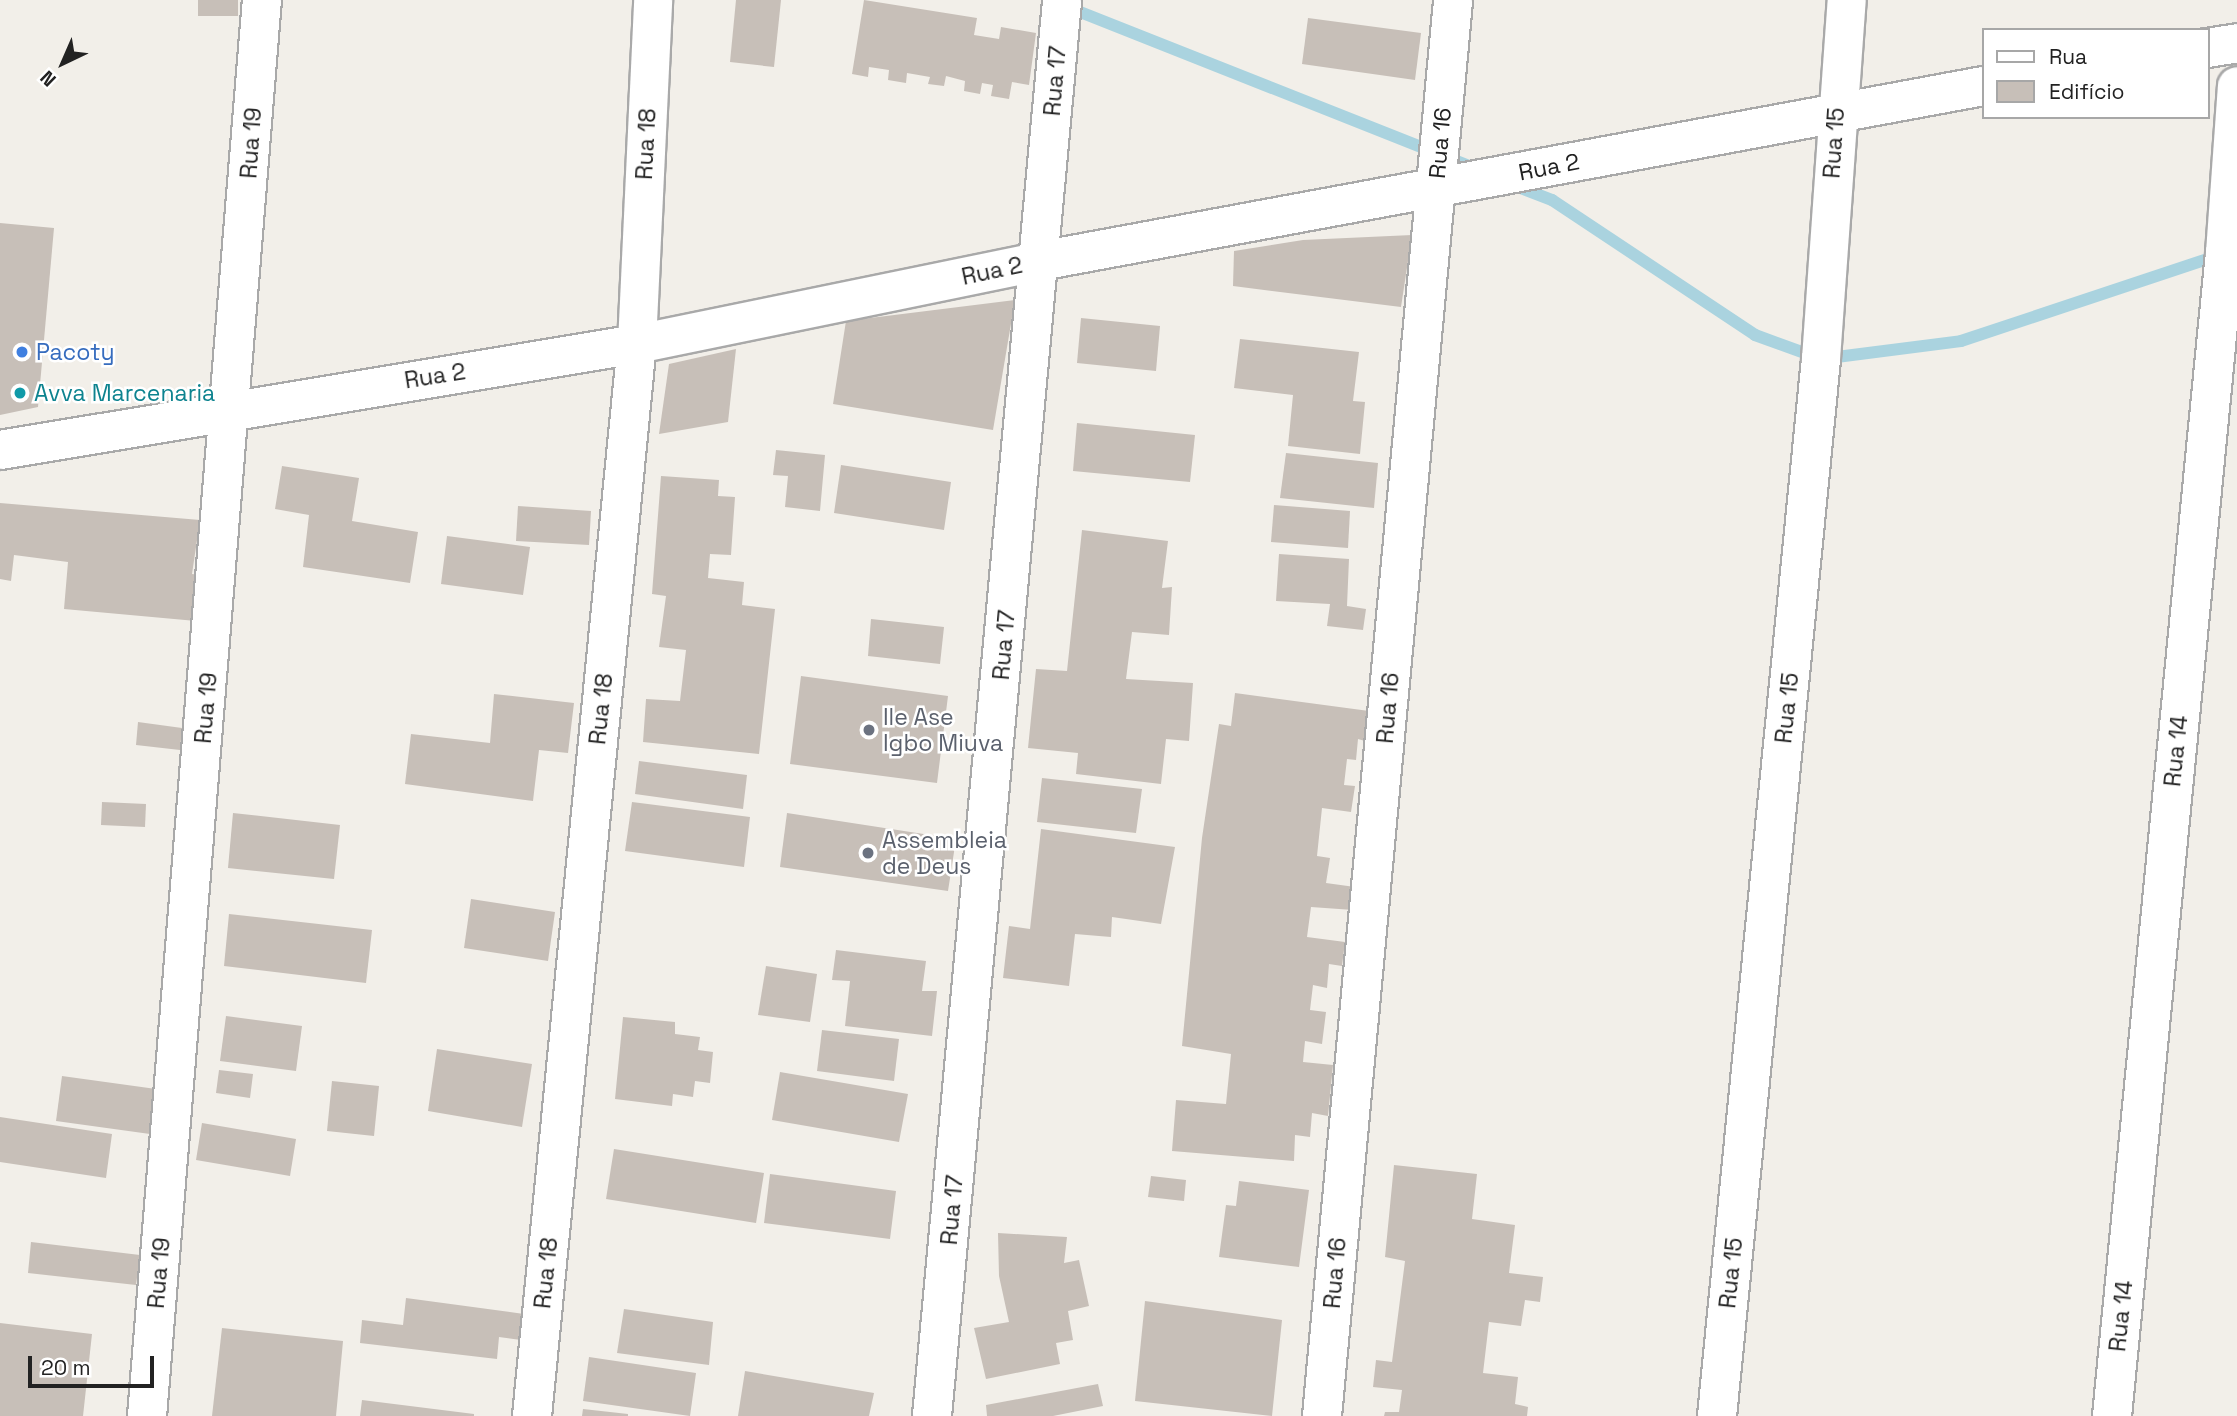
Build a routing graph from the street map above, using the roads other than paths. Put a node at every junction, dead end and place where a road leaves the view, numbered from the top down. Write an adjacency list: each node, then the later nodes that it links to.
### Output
1 (262, 0): 14 (street, Rua 19)
2 (653, 0): 13 (street, Rua 18)
3 (1062, 0): 12 (street, Rua 17)
4 (1453, 0): 11 (street, Rua 16)
5 (1847, 0): 10 (street, Rua 15)
6 (2237, 43): 7 (street)
7 (2209, 48)
8 (1982, 86): 10 (street, Rua 2)
9 (2237, 86): 21 (street, Rua 14)
10 (1836, 111): 11 (street, Rua 2); 20 (street, Rua 15)
11 (1436, 188): 12 (street, Rua 2); 19 (street, Rua 16)
12 (1040, 261): 13 (street, Rua 2); 18 (street, Rua 17)
13 (637, 344): 14 (street, Rua 2); 17 (street, Rua 18)
14 (231, 409): 15 (street, Rua 2); 16 (street, Rua 19)
15 (0, 450)
16 (147, 1416)
17 (532, 1416)
18 (932, 1416)
19 (1322, 1416)
20 (1717, 1416)
21 (2112, 1416)

